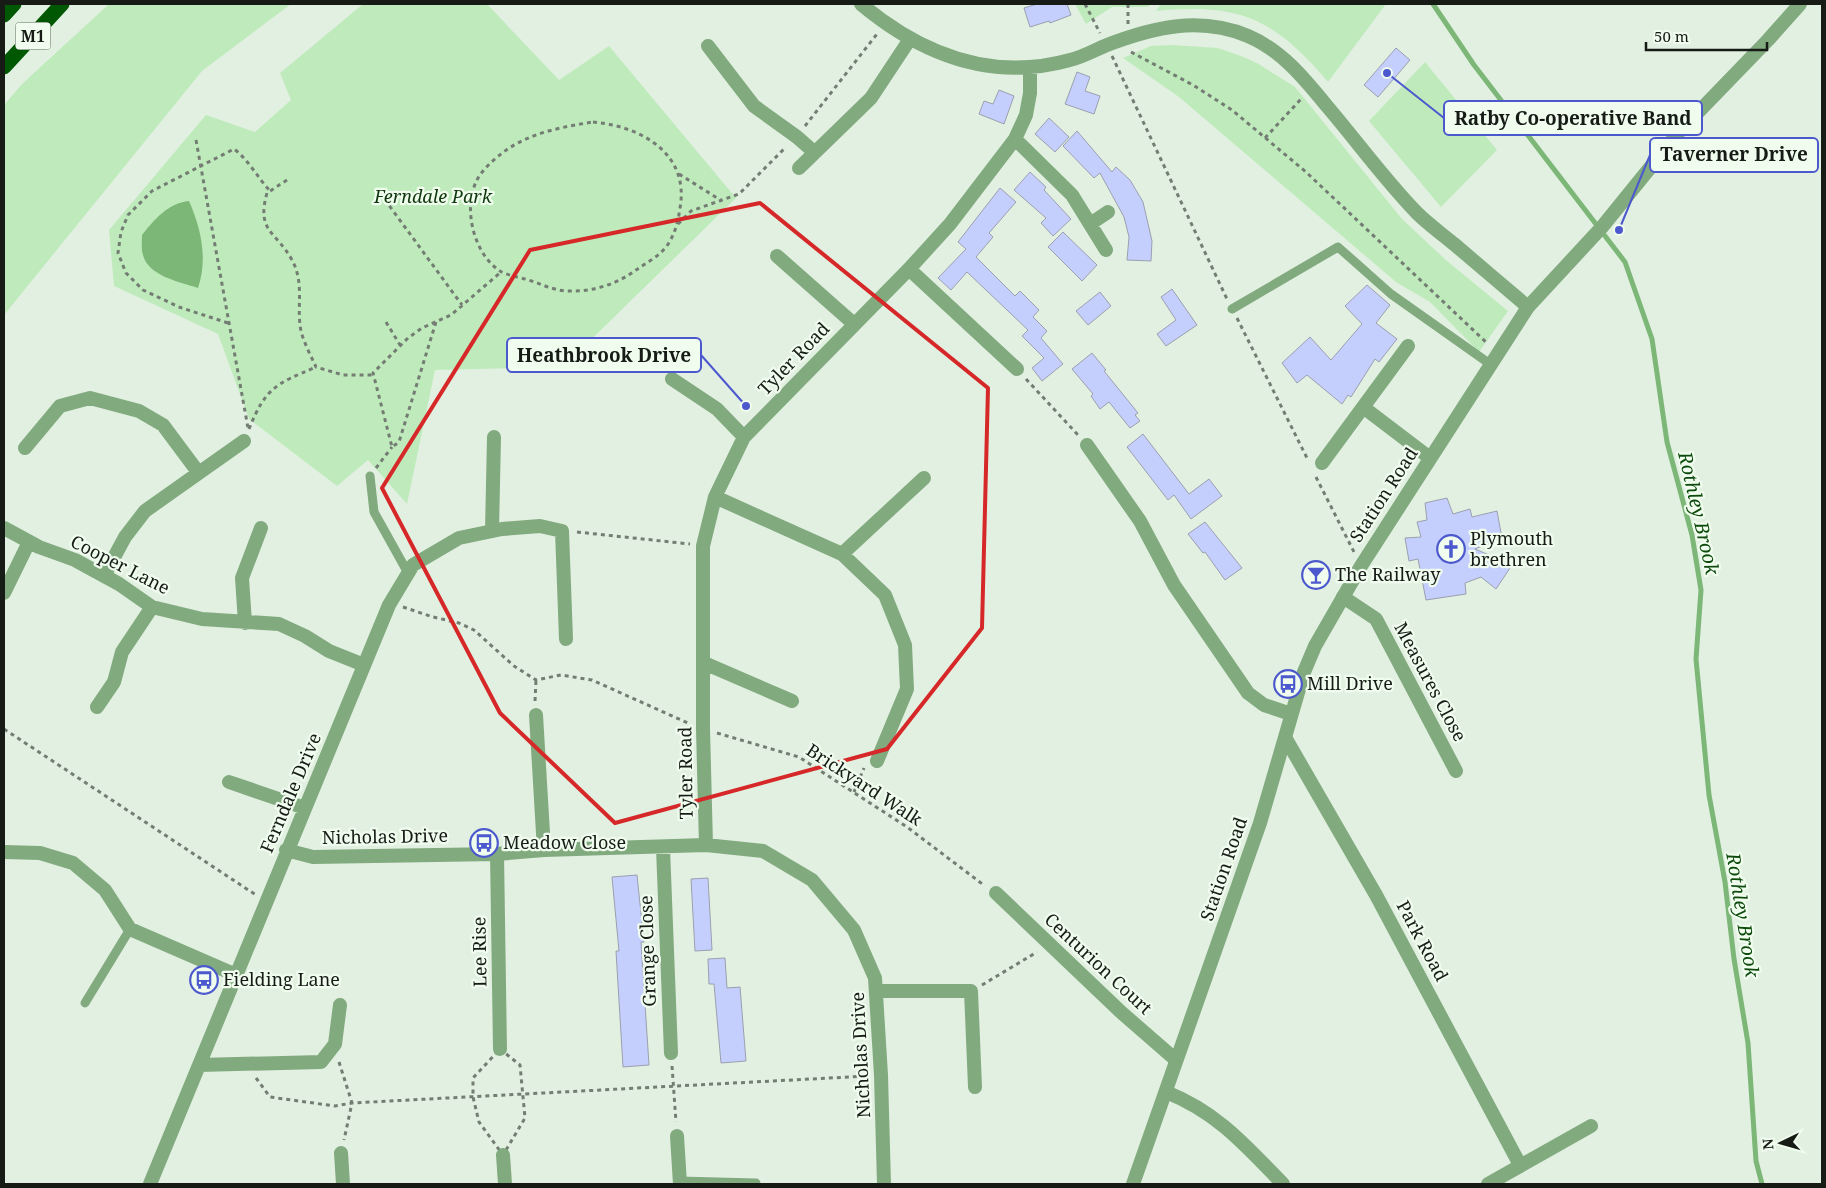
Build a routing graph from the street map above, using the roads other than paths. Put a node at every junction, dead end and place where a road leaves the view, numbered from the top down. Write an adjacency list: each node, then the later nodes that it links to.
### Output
1 (14, 4): 5 (highway, M1)
2 (62, 4): 8 (highway, M1)
3 (861, 4): 6 (street)
4 (1800, 4): 18 (street, Station Road)
5 (4, 15)
6 (910, 39): 9 (street); 11 (street)
7 (708, 46): 11 (street)
8 (4, 67)
9 (1030, 67): 10 (street, Tyler Road); 18 (street)
10 (1015, 139): 14 (street); 17 (street, Tyler Road)
11 (814, 152): 12 (street)
12 (799, 168)
13 (1108, 212): 14 (street)
14 (1090, 224): 15 (street)
15 (1106, 250)
16 (777, 256): 20 (street)
17 (909, 269): 20 (street, Tyler Road); 23 (street)
18 (1528, 307): 22 (street, Station Road)
19 (1232, 309): 22 (lane)
20 (854, 324): 28 (street, Tyler Road)
21 (1408, 346): 25 (street)
22 (1490, 364): 31 (street, Station Road)
23 (1017, 369)
24 (672, 379): 28 (street)
25 (1363, 407): 31 (street); 32 (street)
26 (246, 436): 33 (street)
27 (494, 436): 39 (street)
28 (744, 437): 36 (street, Tyler Road)
29 (1087, 445): 54 (street)
30 (26, 448): 33 (street)
31 (1430, 458): 45 (street, Station Road)
32 (1322, 464)
33 (198, 472): 43 (street)
34 (370, 476): 42 (lane)
35 (924, 478): 41 (street)
36 (714, 497): 41 (street); 49 (street, Tyler Road)
37 (4, 528): 40 (street, Cooper Lane)
38 (261, 528): 47 (street)
39 (492, 531): 42 (street, Ferndale Drive); 48 (street, Ferndale Drive)
40 (29, 542): 43 (street, Cooper Lane); 44 (street)
41 (842, 554): 56 (street)
42 (408, 573): 50 (street, Ferndale Drive)
43 (104, 576): 46 (street, Cooper Lane)
44 (4, 593)
45 (1343, 597): 54 (street, Station Road); 57 (street, Measures Close)
46 (152, 607): 47 (street, Cooper Lane); 52 (street)
47 (245, 623): 50 (street, Cooper Lane)
48 (566, 639)
49 (704, 663): 51 (street); 60 (street, Tyler Road)
50 (364, 665): 59 (street, Ferndale Drive)
51 (792, 700)
52 (97, 707)
53 (536, 714): 63 (street)
54 (1292, 714): 55 (street, Station Road)
55 (1286, 739): 74 (street, Station Road); 82 (street, Park Road)
56 (877, 761)
57 (1456, 771)
58 (229, 782): 59 (street)
59 (305, 808): 62 (street, Ferndale Drive)
60 (706, 845): 61 (street, Nicholas Drive); 69 (street, Nicholas Drive)
61 (663, 848): 63 (street, Nicholas Drive); 73 (street, Grange Close)
62 (286, 850): 65 (street, Nicholas Drive); 68 (street, Ferndale Drive)
63 (544, 850): 65 (street, Nicholas Drive)
64 (4, 852): 67 (street)
65 (497, 854): 72 (street, Lee Rise)
66 (996, 893): 74 (street, Centurion Court)
67 (130, 929): 68 (street); 70 (lane)
68 (236, 975): 75 (street, Ferndale Drive)
69 (877, 991): 76 (street); 88 (street, Nicholas Drive)
70 (85, 1003)
71 (340, 1004): 75 (street)
72 (500, 1049)
73 (671, 1053)
74 (1176, 1060): 77 (street, Station Road)
75 (199, 1065): 85 (street, Ferndale Drive)
76 (975, 1087)
77 (1166, 1092): 89 (street, Station Road); 90 (street)
78 (1591, 1126): 82 (street)
79 (677, 1136): 83 (street)
80 (340, 1153): 86 (street)
81 (502, 1155): 87 (street)
82 (1520, 1165): 91 (street)
83 (680, 1183): 84 (lane)
84 (756, 1183)
85 (150, 1184)
86 (343, 1184)
87 (505, 1184)
88 (884, 1184)
89 (1134, 1184)
90 (1283, 1184)
91 (1488, 1184)

